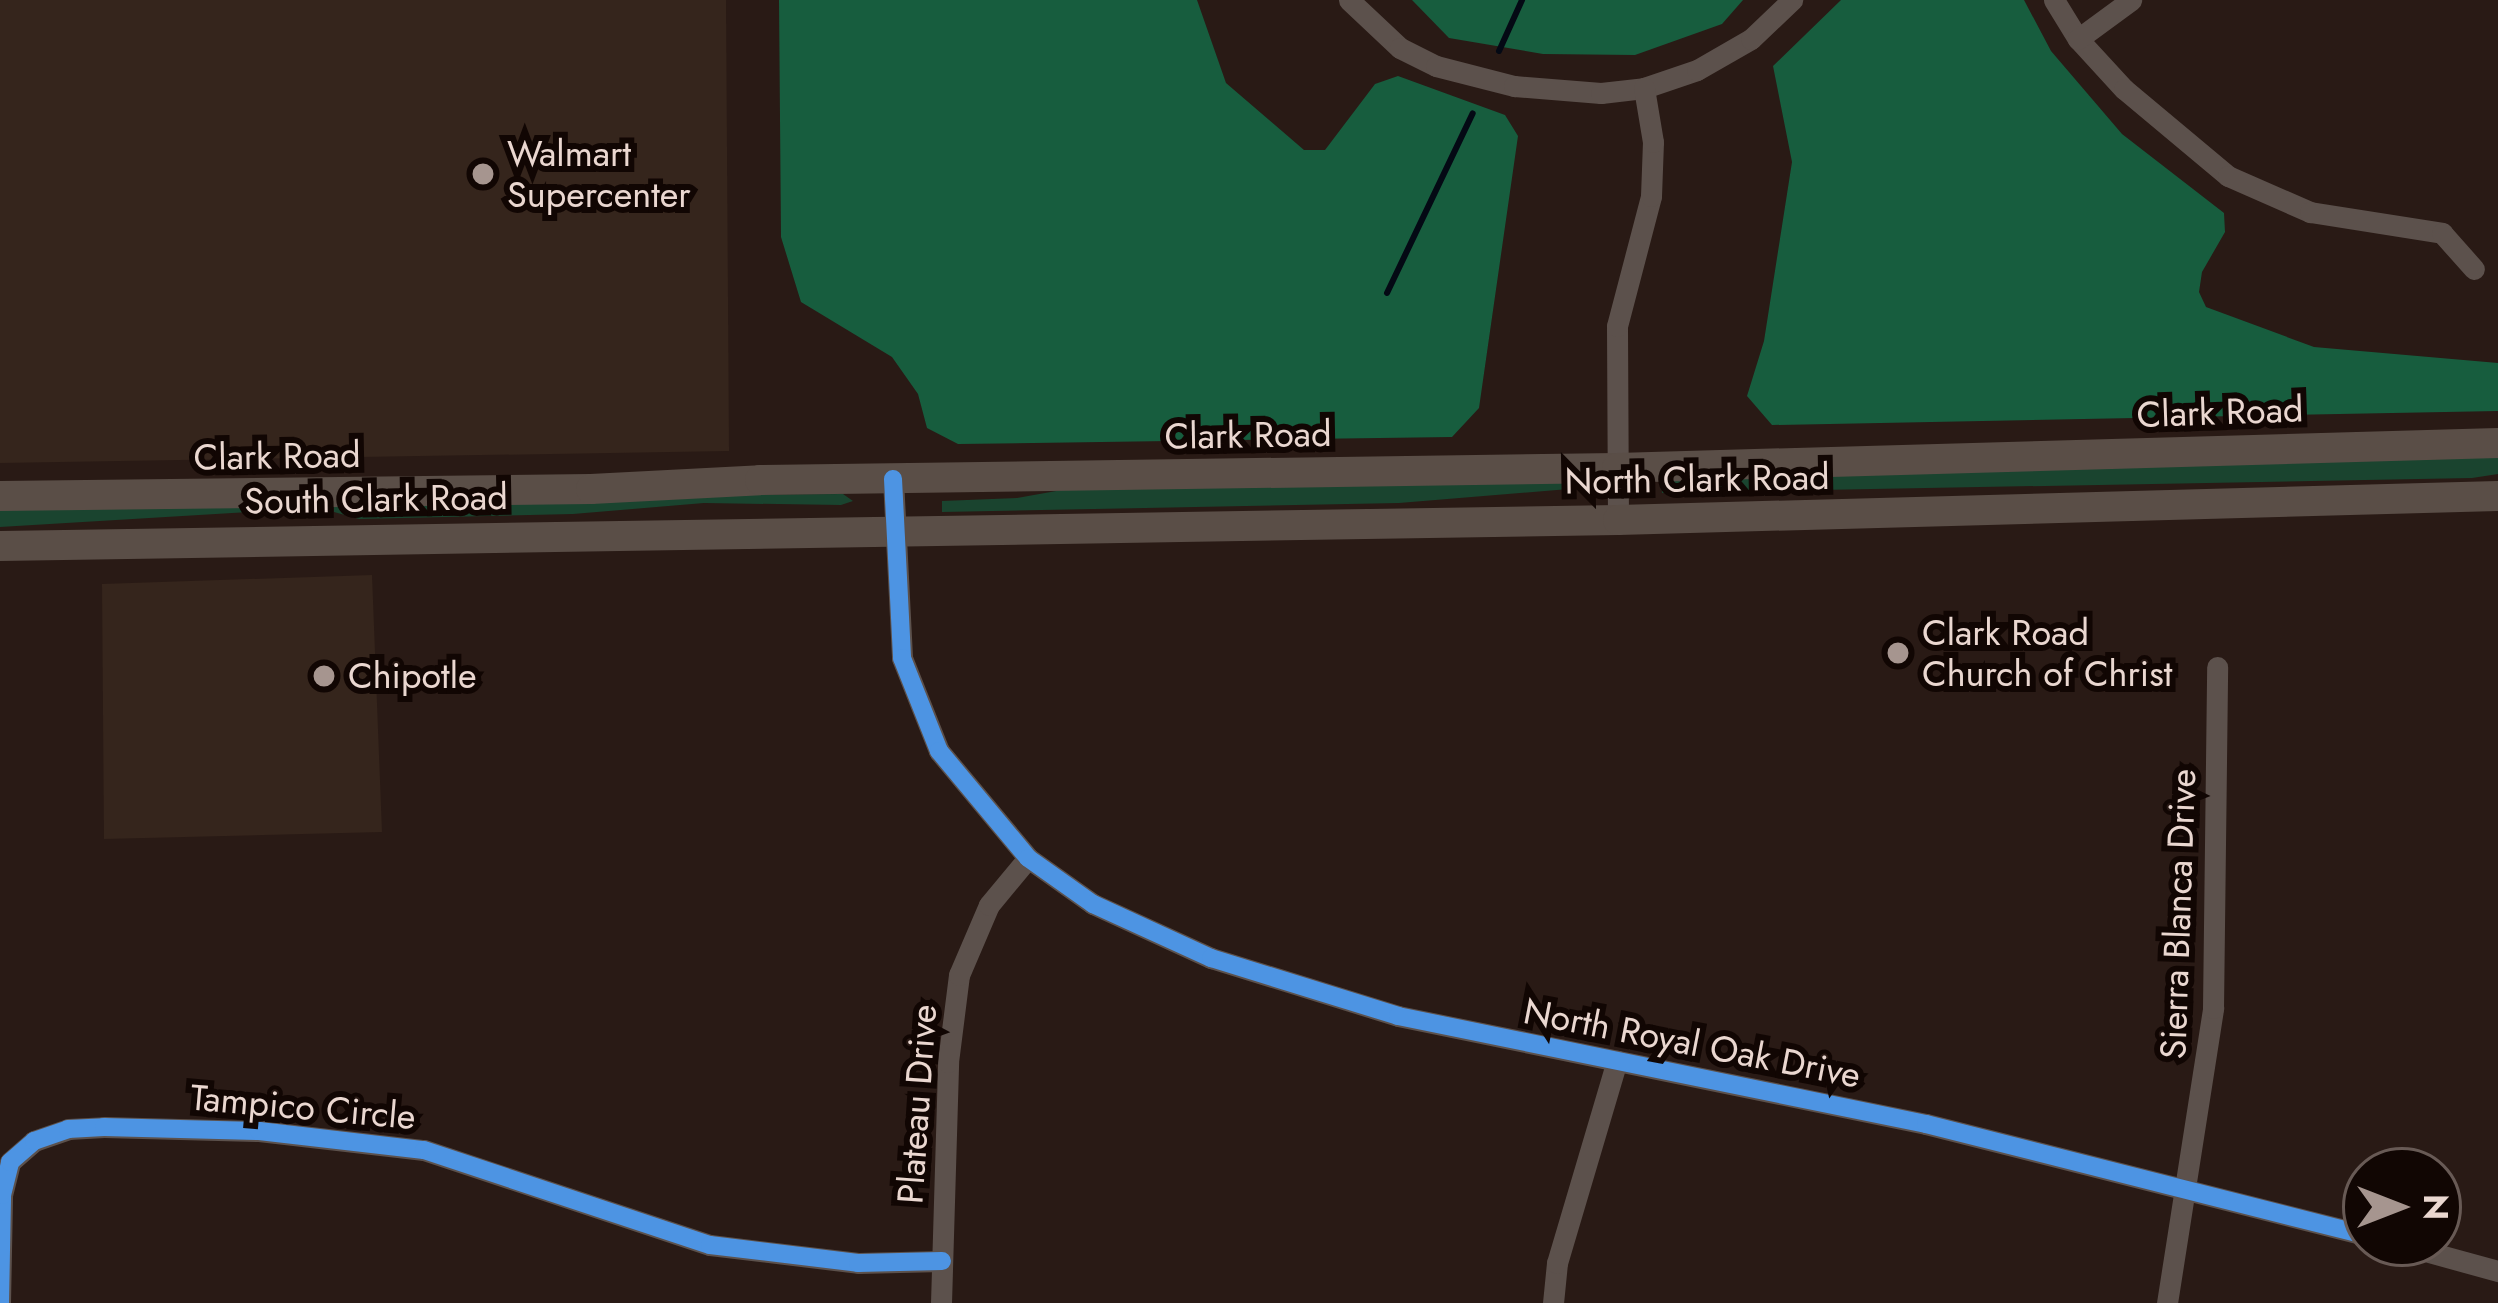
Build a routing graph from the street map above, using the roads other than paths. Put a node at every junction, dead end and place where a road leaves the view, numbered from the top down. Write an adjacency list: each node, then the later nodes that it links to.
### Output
1 (1348, 0): 6 (street)
2 (1792, 0): 6 (street)
3 (2054, 0): 5 (street)
4 (2131, 0): 5 (street)
5 (2078, 39): 7 (street)
6 (1643, 88): 9 (street)
7 (2474, 269)
8 (2498, 443): 9 (main road, Clark Road)
9 (1617, 468): 10 (main road, Clark Road); 14 (street)
10 (893, 479): 12 (main road, Clark Road); 15 (street, North Royal Oak Drive)
11 (0, 496): 12 (main road, Clark Road)
12 (289, 496): 16 (main road)
13 (2498, 496): 14 (main road, North Clark Road)
14 (1618, 520): 15 (main road, North Clark Road)
15 (898, 530): 16 (main road, South Clark Road); 19 (street, North Royal Oak Drive)
16 (288, 539): 17 (main road, South Clark Road)
17 (0, 546)
18 (2217, 667): 21 (street, Sierra Blanca Drive)
19 (1028, 857): 20 (street, North Royal Oak Drive); 24 (street, Plateau Drive)
20 (1617, 1061): 21 (street, North Royal Oak Drive); 28 (street)
21 (2185, 1186): 22 (street, North Royal Oak Drive); 29 (street, Sierra Blanca Drive)
22 (2342, 1229)
23 (2462, 1260): 25 (street)
24 (942, 1261): 26 (street, Tampico Circle); 27 (street, Plateau Drive)
25 (2498, 1270)
26 (0, 1303)
27 (941, 1303)
28 (1553, 1303)
29 (2168, 1303)

